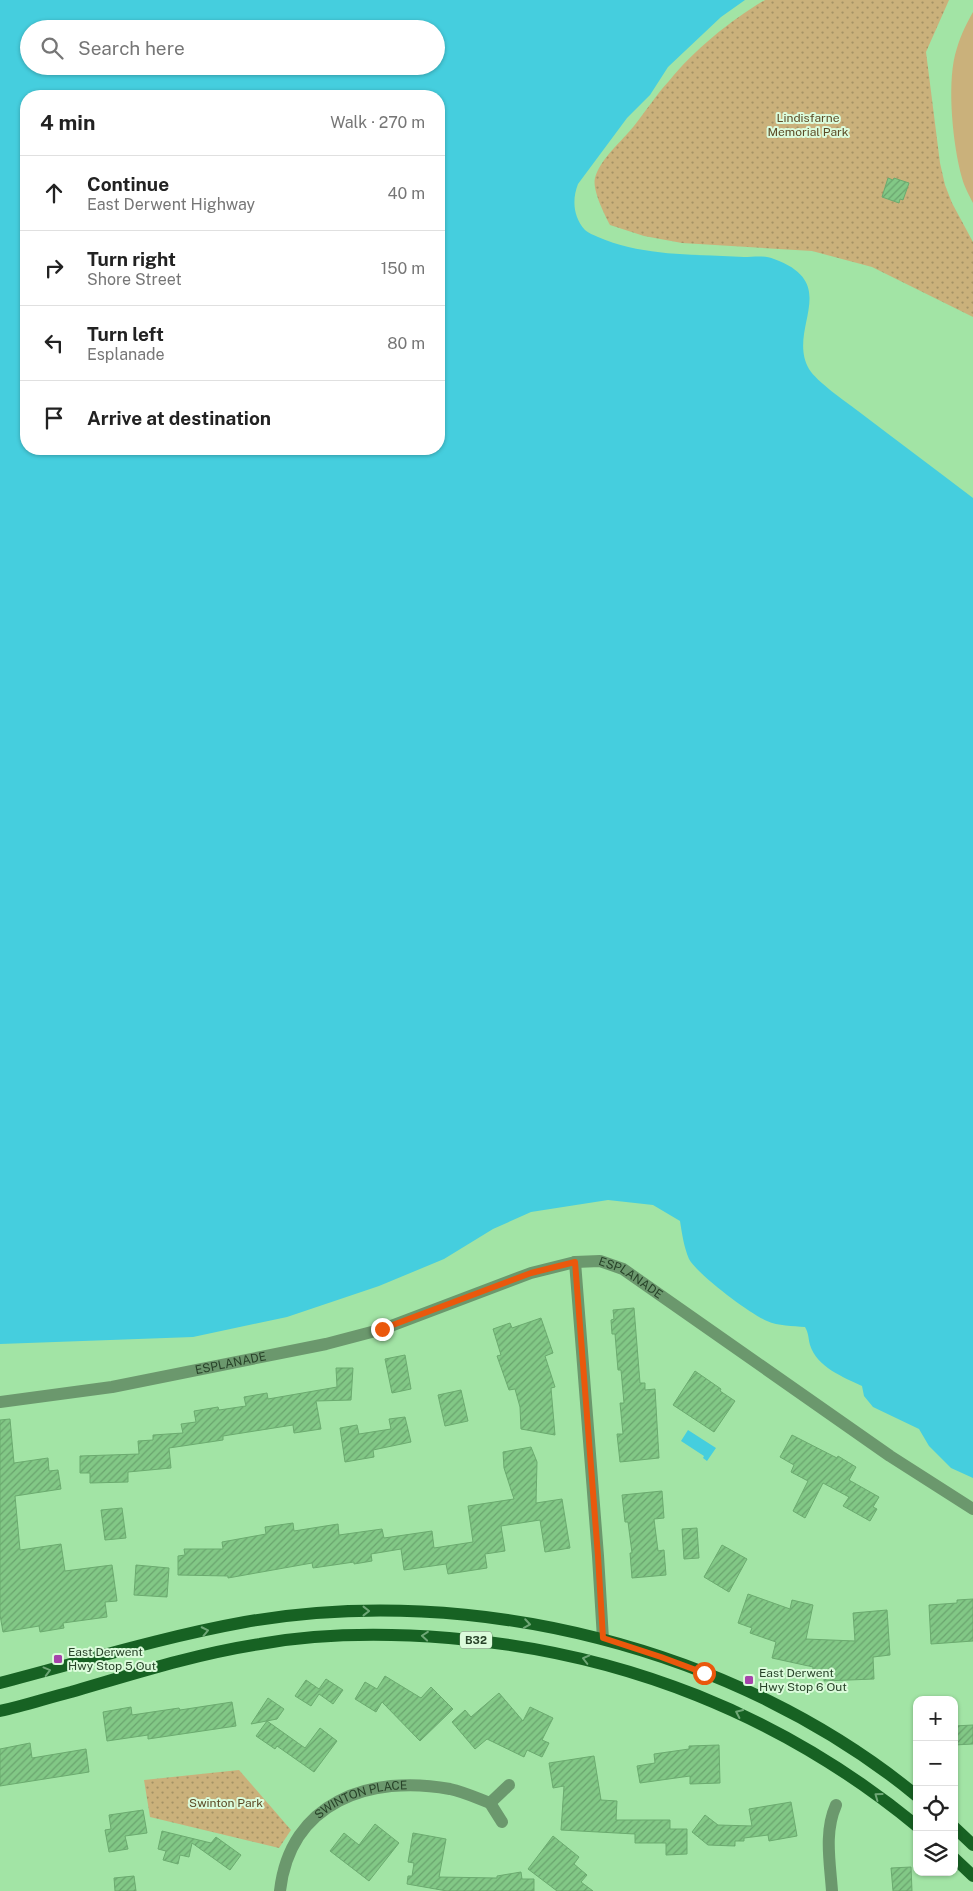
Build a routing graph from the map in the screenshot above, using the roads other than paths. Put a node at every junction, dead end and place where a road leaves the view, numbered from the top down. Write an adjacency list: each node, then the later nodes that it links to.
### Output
1 (575, 1262): 2 (street, ESPLANADE); 3 (street, ESPLANADE); 4 (street)
2 (0, 1402)
3 (973, 1510)
4 (603, 1638): 5 (main road, B32, one-way to 4); 8 (main road, B32)
5 (0, 1683)
6 (0, 1711): 12 (main road, B32, one-way to 6)
7 (509, 1784): 9 (street)
8 (913, 1793)
9 (490, 1803): 11 (street); 17 (street, SWINTON PLACE)
10 (836, 1805): 18 (street)
11 (502, 1822)
12 (913, 1823)
13 (957, 1831): 14 (main road)
14 (973, 1845)
15 (958, 1862): 16 (main road)
16 (973, 1876)
17 (280, 1891)
18 (832, 1891)

